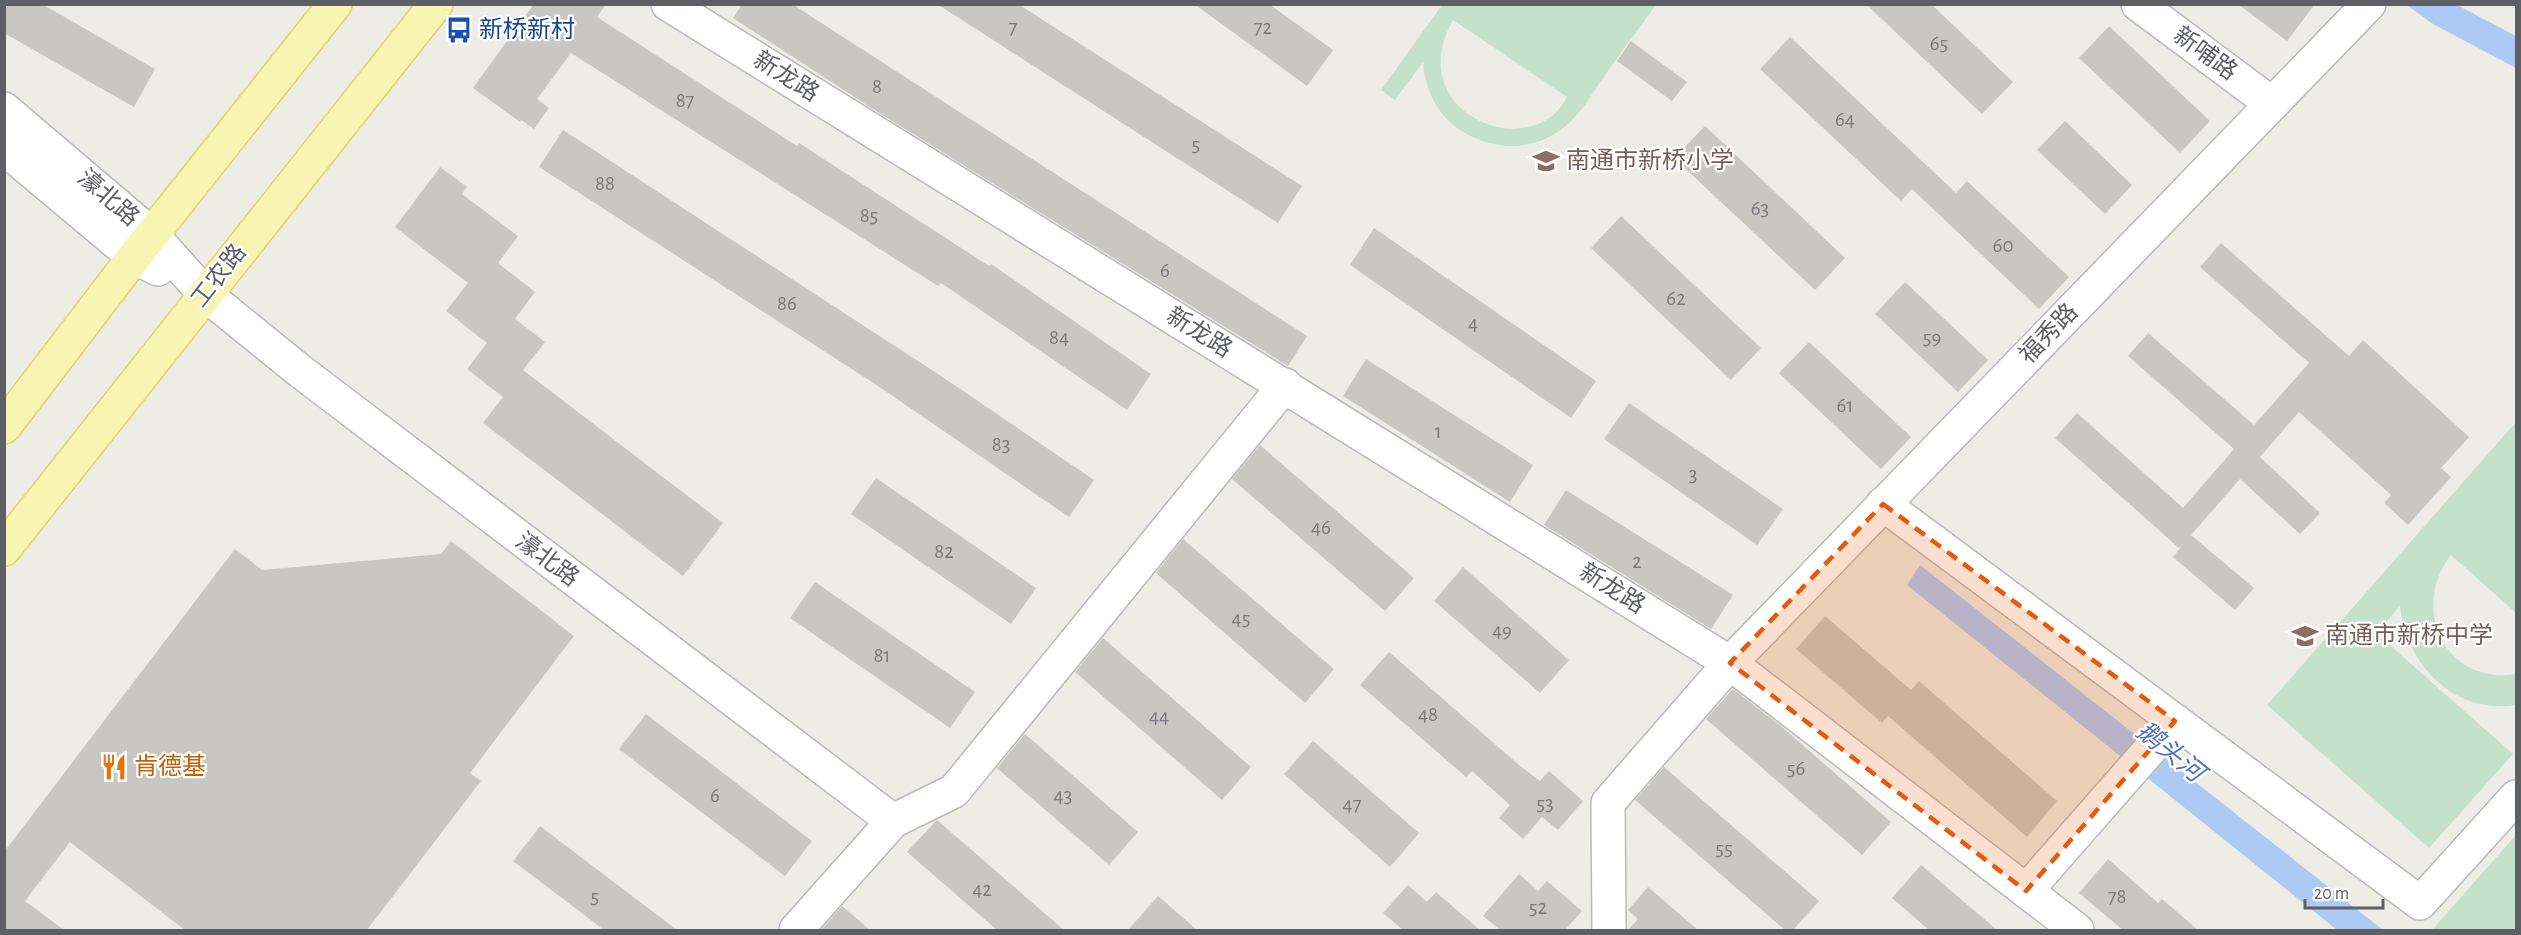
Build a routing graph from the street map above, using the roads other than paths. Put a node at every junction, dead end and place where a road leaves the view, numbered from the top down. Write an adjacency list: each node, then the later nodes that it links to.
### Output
1 (335, 4): 9 (main road)
2 (436, 4): 10 (main road, 工农路)
3 (668, 4): 11 (street, 新龙路)
4 (2138, 4): 6 (street, 新哺路)
5 (2369, 4): 6 (street, 福秀路)
6 (2272, 104): 13 (street, 福秀路)
7 (4, 109): 9 (street, 濠北路)
8 (4, 148): 9 (street, 濠北路)
9 (143, 246): 10 (street, 濠北路); 12 (main road)
10 (205, 294): 14 (main road, 工农路); 18 (street, 濠北路)
11 (1285, 385): 15 (street, 新龙路); 18 (street)
12 (4, 427)
13 (1883, 504): 15 (street, 福秀路); 16 (street)
14 (4, 549)
15 (1730, 663): 19 (street, 新龙路); 21 (street, 福秀路)
16 (2175, 721): 17 (street); 19 (street)
17 (2517, 797)
18 (893, 821): 20 (street)
19 (2026, 891): 22 (street, 新龙路)
20 (796, 930)
21 (1609, 930)
22 (2078, 930)

